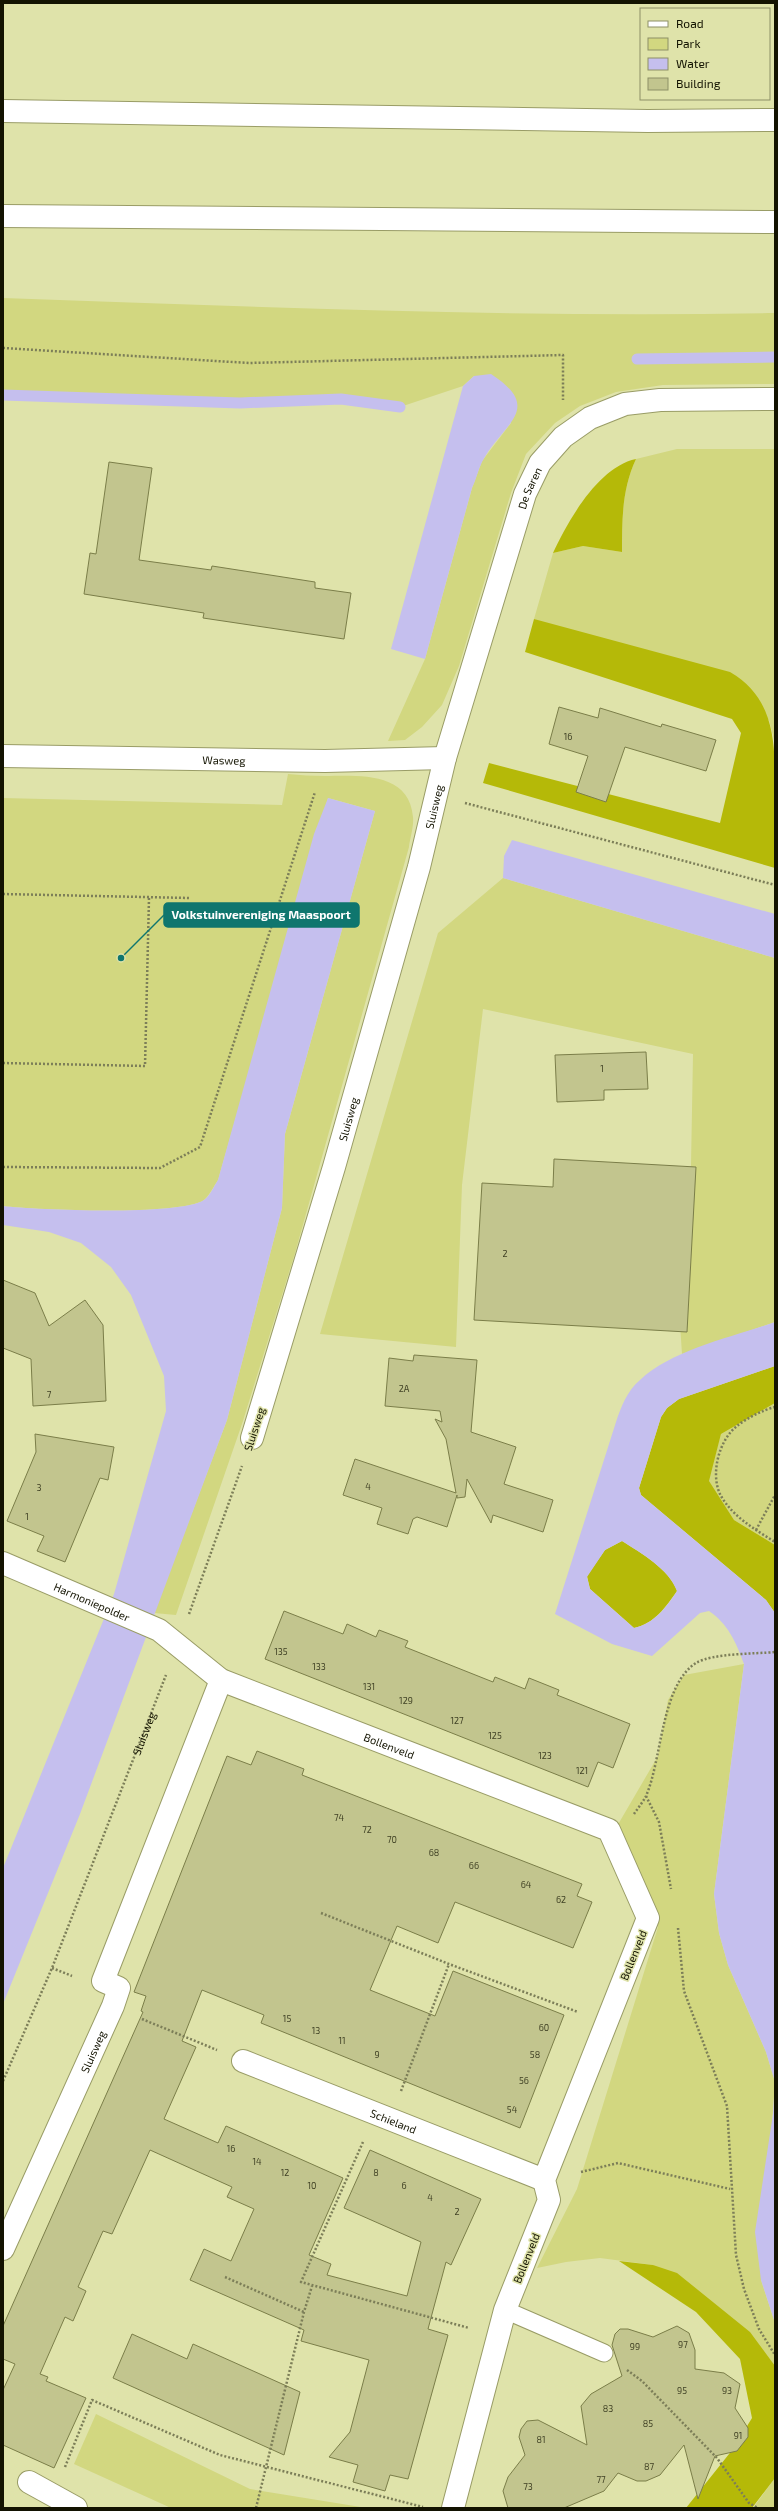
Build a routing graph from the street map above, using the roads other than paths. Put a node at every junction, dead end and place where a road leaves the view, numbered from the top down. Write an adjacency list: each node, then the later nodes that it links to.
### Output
1 (3, 111): 2 (main road)
2 (775, 120)
3 (3, 216): 4 (main road)
4 (775, 222)
5 (775, 399): 7 (main road, De Saren)
6 (3, 756): 7 (main road, Wasweg)
7 (445, 758): 8 (main road, Sluisweg)
8 (252, 1438)
9 (3, 1563): 10 (main road, Harmoniepolder)
10 (177, 1644): 11 (main road, Bollenveld)
11 (221, 1680): 13 (main road, Bollenveld); 14 (main road, Sluisweg)
12 (243, 2061): 13 (main road, Schieland)
13 (544, 2180): 15 (main road, Bollenveld)
14 (3, 2249)
15 (506, 2310): 16 (lane); 19 (main road, Bollenveld)
16 (604, 2353)
17 (29, 2482): 18 (main road)
18 (76, 2508)
19 (453, 2508)

